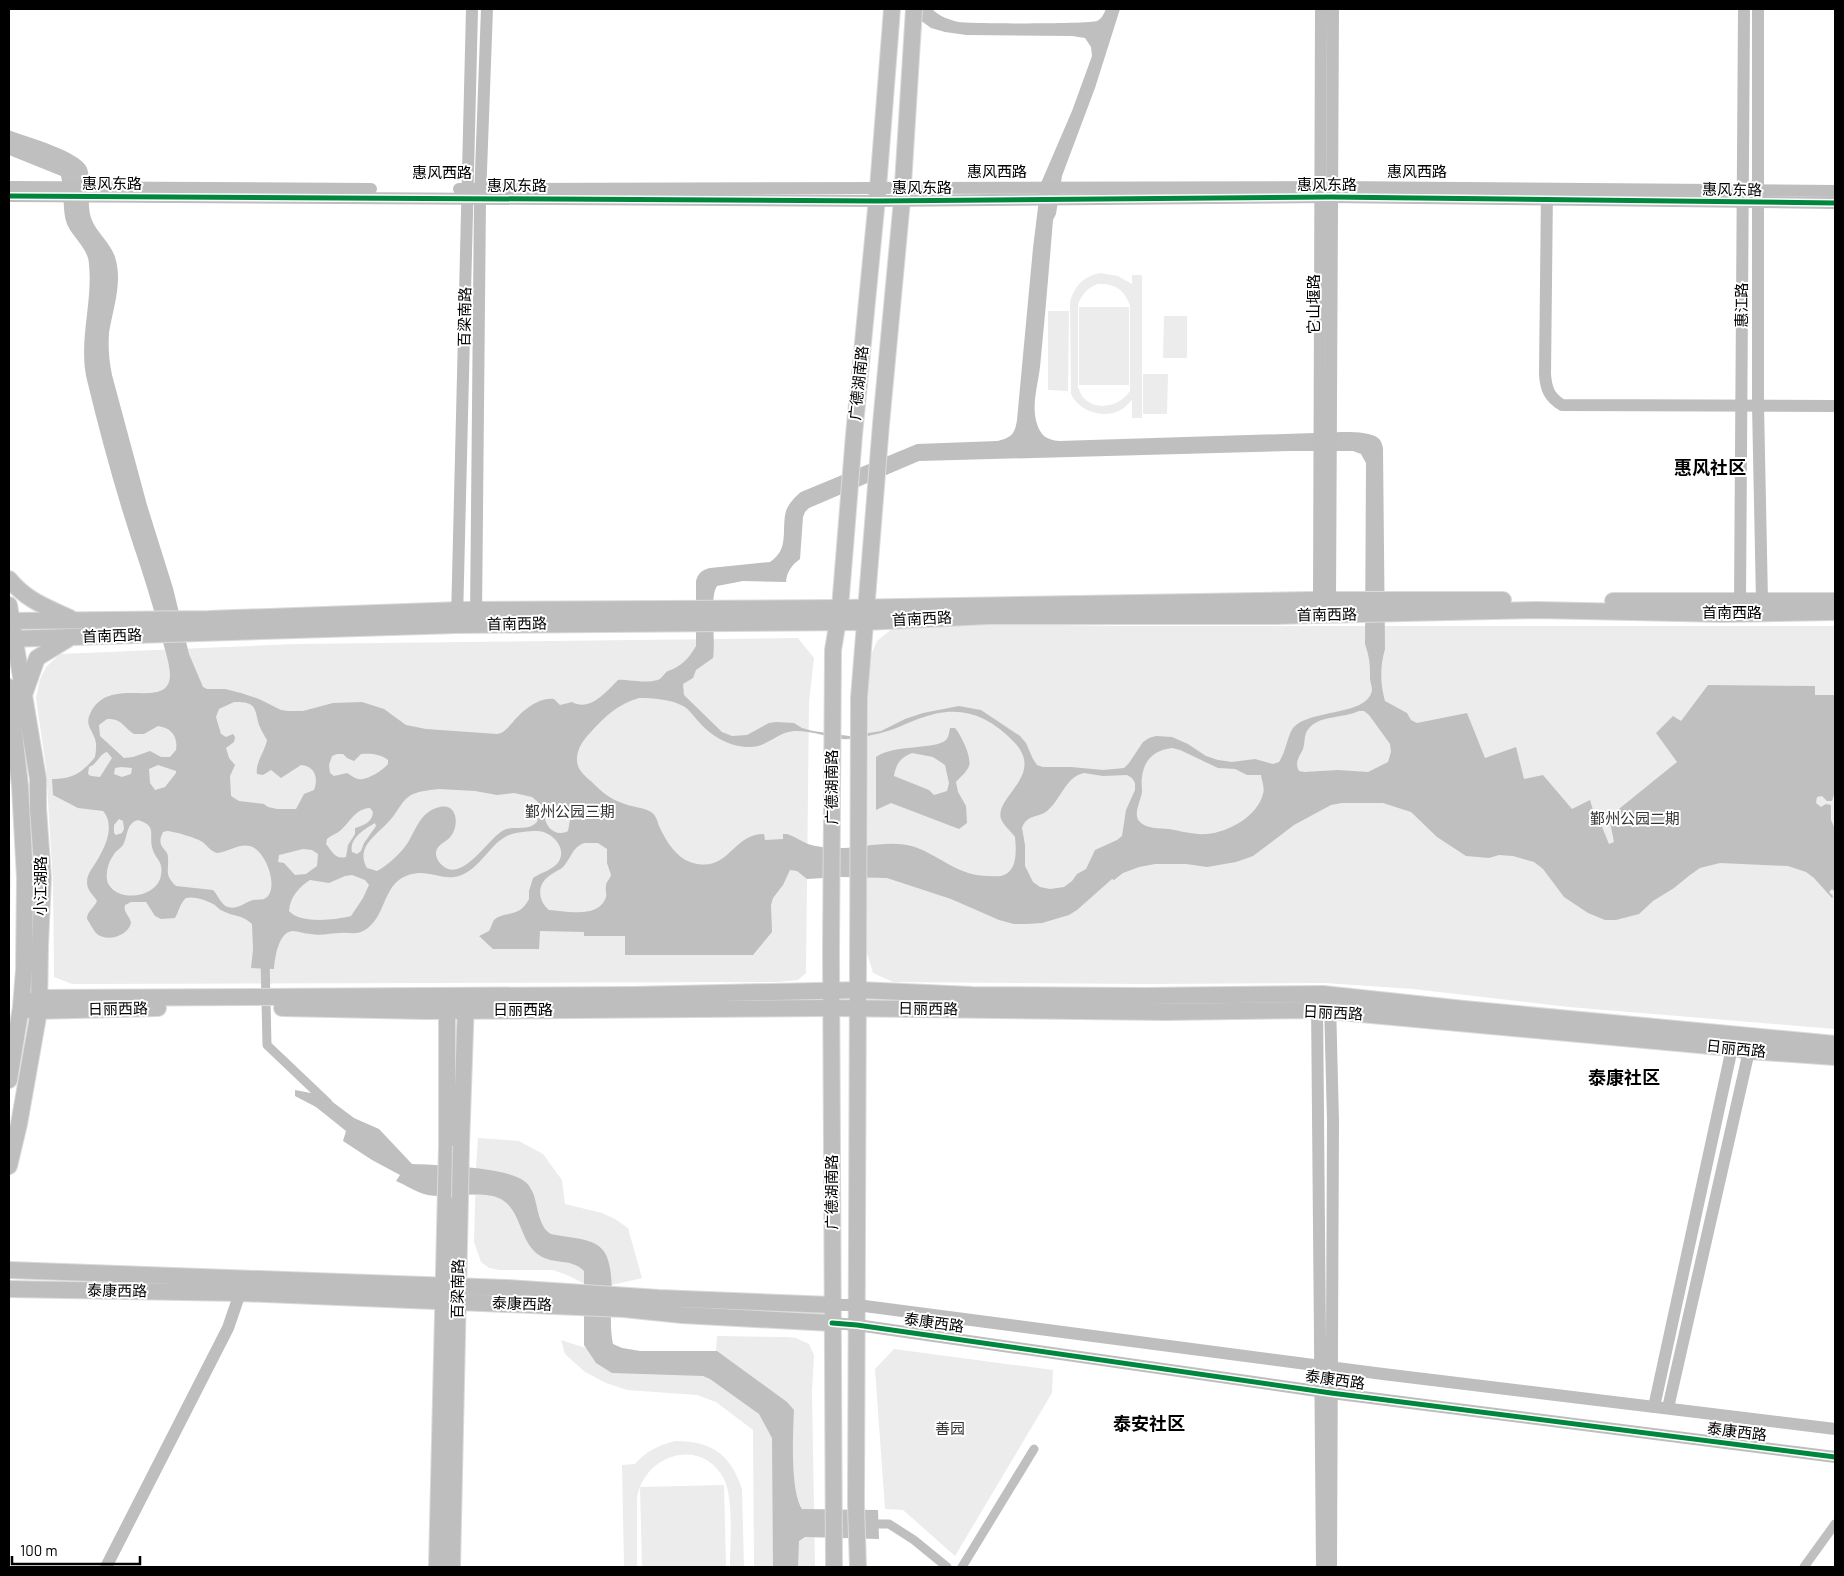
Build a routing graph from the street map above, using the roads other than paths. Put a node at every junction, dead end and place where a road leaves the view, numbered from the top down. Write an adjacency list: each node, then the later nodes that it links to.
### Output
1 (472, 9): 12 (street, 百梁南路)
2 (487, 9): 12 (street, 百梁南路)
3 (892, 9): 17 (main road, 广德湖南路)
4 (914, 9): 13 (main road, 广德湖南路)
5 (1321, 9): 11 (street, 它山堰路)
6 (1333, 9): 11 (street, 它山堰路)
7 (1744, 9): 19 (street, 惠江路)
8 (1758, 9): 20 (street, 惠江路)
9 (9, 187): 12 (street, 惠风西路)
10 (1835, 191): 20 (street)
11 (1326, 192): 15 (street, 惠风东路); 16 (street, 惠风东路); 26 (street, 它山堰路)
12 (474, 194): 17 (street, 惠风西路); 18 (street, 惠风东路); 34 (street, 百梁南路); 35 (street, 百梁南路)
13 (902, 194): 14 (street, 惠风东路); 17 (street, 惠风西路); 32 (main road, 广德湖南路)
14 (1038, 194): 15 (street, 惠风西路)
15 (1063, 194)
16 (1548, 194): 19 (street); 22 (street)
17 (877, 195): 31 (main road, 广德湖南路)
18 (9, 196)
19 (1741, 197): 20 (street); 22 (street, 惠江路)
20 (1758, 197): 21 (street, 惠风东路); 23 (street, 惠江路)
21 (1835, 203)
22 (1741, 405): 23 (street); 27 (street, 惠江路)
23 (1758, 405): 24 (street); 28 (street, 惠江路)
24 (1835, 406)
25 (9, 579): 36 (main road)
26 (1324, 600): 27 (main road, 首南西路); 32 (main road, 首南西路)
27 (1740, 601): 28 (main road, 首南西路)
28 (1762, 601): 29 (main road, 首南西路)
29 (1835, 601)
30 (1835, 612): 32 (main road, 首南西路)
31 (839, 614): 32 (main road, 首南西路); 34 (main road, 首南西路); 41 (main road, 广德湖南路)
32 (866, 614): 42 (main road, 广德湖南路)
33 (10, 616): 36 (main road, 首南西路); 38 (main road, 小江湖路)
34 (476, 617): 35 (main road, 首南西路)
35 (457, 618): 36 (main road, 首南西路); 37 (main road, 首南西路)
36 (77, 620)
37 (74, 637): 38 (main road, 首南西路); 40 (main road)
38 (12, 639): 40 (main road, 小江湖路)
39 (9, 687): 47 (main road, 小江湖路)
40 (25, 692): 45 (main road, 小江湖路)
41 (831, 990): 42 (main road, 日丽西路); 43 (main road, 日丽西路); 48 (main road, 广德湖南路)
42 (859, 990): 44 (main road, 日丽西路); 49 (main road, 广德湖南路)
43 (466, 1003): 46 (main road, 日丽西路); 48 (main road, 日丽西路); 55 (main road, 百梁南路)
44 (1324, 1003): 49 (main road, 日丽西路); 50 (main road, 日丽西路); 51 (main road, 日丽西路); 66 (street)
45 (39, 1004): 46 (main road, 日丽西路); 47 (main road, 日丽西路); 56 (main road, 小江湖路)
46 (447, 1004): 55 (main road, 百梁南路)
47 (22, 1007): 54 (main road, 小江湖路)
48 (831, 1008): 49 (main road, 日丽西路); 62 (main road, 广德湖南路)
49 (859, 1009): 63 (main road, 广德湖南路)
50 (1835, 1044)
51 (1732, 1048): 52 (main road, 日丽西路); 68 (street)
52 (1749, 1051): 53 (main road, 日丽西路); 69 (street)
53 (1835, 1057)
54 (9, 1080)
55 (454, 1146): 60 (main road, 百梁南路, bridge)
56 (9, 1166)
57 (9, 1270): 60 (main road, 泰康西路)
58 (9, 1289): 59 (main road, 泰康西路)
59 (240, 1293): 60 (main road, 泰康西路); 72 (street)
60 (451, 1294): 61 (main road, 泰康西路); 73 (main road, 百梁南路); 74 (main road, 百梁南路)
61 (624, 1302): 62 (main road, 泰康西路); 64 (main road, 泰康西路)
62 (832, 1305): 63 (street, 泰康西路); 64 (main road, 广德湖南路)
63 (857, 1305): 65 (main road, 广德湖南路); 66 (street, 泰康西路)
64 (832, 1323): 65 (street, 泰康西路); 75 (main road, 广德湖南路)
65 (857, 1325): 67 (street, 泰康西路); 76 (main road, 广德湖南路)
66 (1326, 1367): 67 (street); 68 (street, 泰康西路)
67 (1326, 1392): 71 (street, 泰康西路); 77 (street); 78 (street)
68 (1654, 1407): 69 (street, 泰康西路)
69 (1668, 1408): 70 (street, 泰康西路)
70 (1835, 1429)
71 (1835, 1457)
72 (106, 1567)
73 (437, 1567)
74 (452, 1567)
75 (834, 1567)
76 (858, 1567)
77 (1322, 1567)
78 (1331, 1567)

